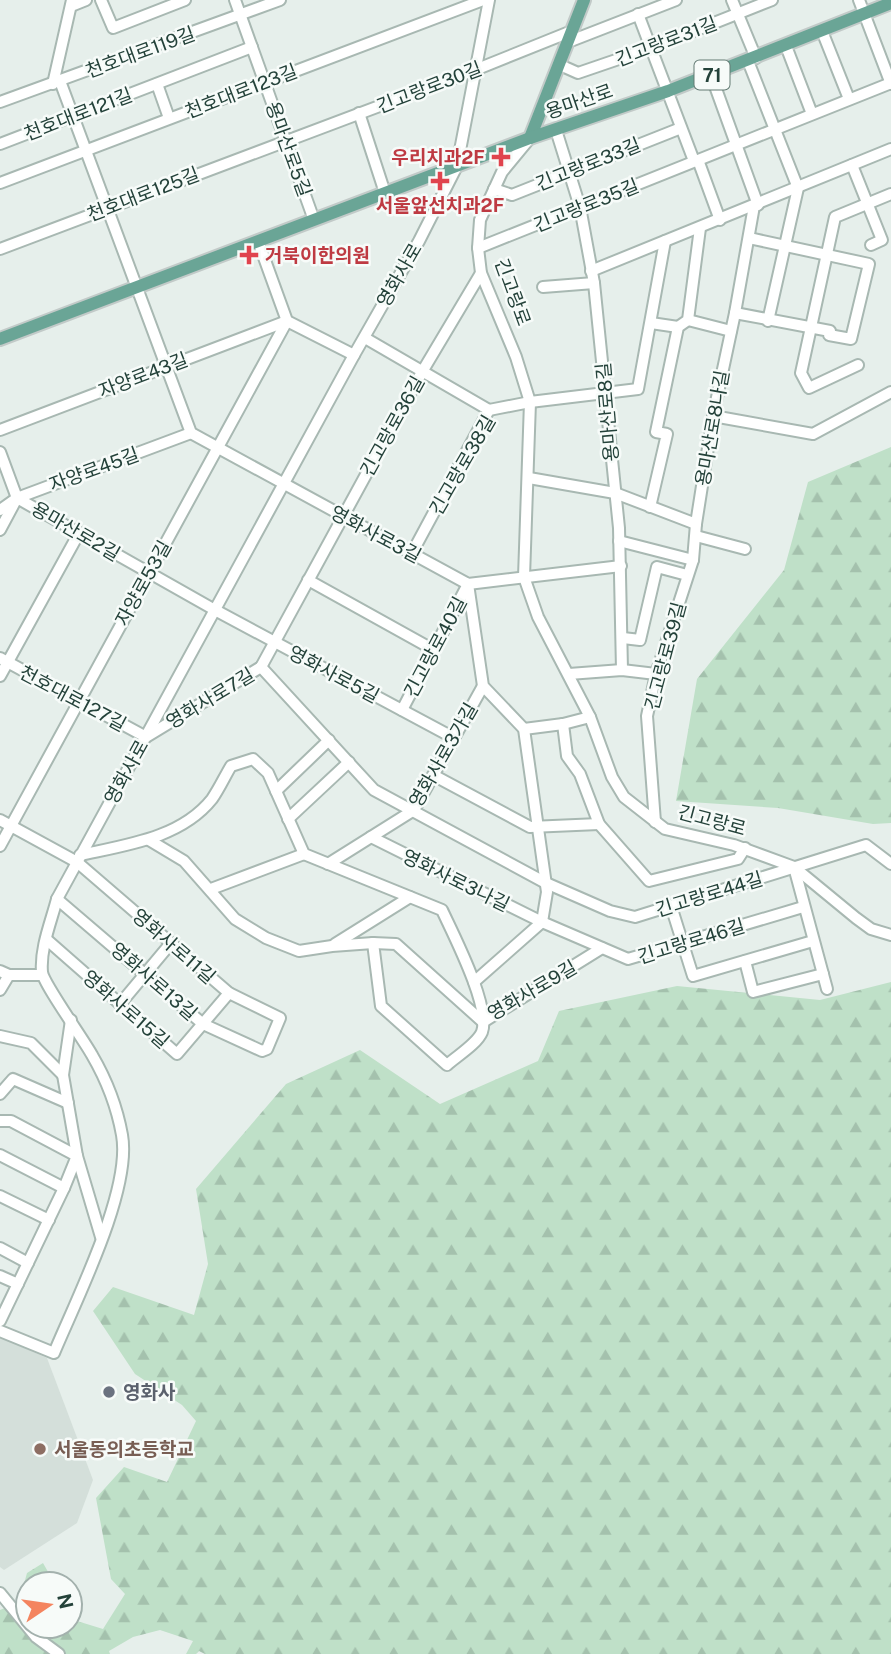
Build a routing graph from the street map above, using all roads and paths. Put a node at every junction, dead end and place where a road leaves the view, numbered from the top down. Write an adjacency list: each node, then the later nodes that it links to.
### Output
1 (86, 0): 13 (street)
2 (101, 0): 3 (street)
3 (185, 0)
4 (235, 0): 18 (street, 용마산로5길)
5 (280, 0): 18 (street, 천호대로119길)
6 (483, 0): 28 (street, 천호대로123길)
7 (489, 0): 26 (street, 영화사로)
8 (584, 0): 20 (main road, 긴고랑로)
9 (676, 0): 15 (street, 긴고랑로30길)
10 (732, 0): 16 (street)
11 (772, 0): 16 (street, 긴고랑로31길)
12 (859, 0): 17 (street)
13 (71, 3): 29 (street)
14 (891, 4): 17 (main road, 용마산로 / 71)
15 (638, 14): 20 (street, 긴고랑로30길); 23 (street)
16 (738, 14): 23 (street, 긴고랑로31길); 24 (street)
17 (864, 14): 19 (main road, 용마산로 / 71); 30 (street)
18 (240, 15): 22 (street, 용마산로5길); 29 (street, 천호대로119길)
19 (822, 31): 21 (main road, 용마산로 / 71); 33 (street)
20 (570, 36): 25 (main road, 긴고랑로); 26 (street, 긴고랑로30길)
21 (786, 46): 24 (main road, 용마산로 / 71); 36 (street)
22 (252, 47): 28 (street, 용마산로5길); 31 (street, 천호대로121길)
23 (651, 48): 25 (street, 긴고랑로31길); 32 (street)
24 (752, 59): 27 (main road, 용마산로 / 71); 41 (street)
25 (559, 65): 42 (main road, 긴고랑로)
26 (475, 70): 35 (street, 긴고랑로30길); 50 (street, 영화사로)
27 (711, 75): 32 (main road, 용마산로 / 71); 45 (street)
28 (264, 82): 38 (street, 천호대로123길); 43 (street, 용마산로5길)
29 (56, 83): 34 (street, 천호대로119길); 37 (street)
30 (891, 83): 33 (street, 긴고랑로35길)
31 (156, 84): 37 (street, 천호대로121길); 38 (street, 천호대로121길)
32 (668, 91): 39 (street); 40 (main road, 용마산로 / 71)
33 (849, 99): 36 (street, 긴고랑로35길)
34 (0, 102)
35 (359, 113): 43 (street, 긴고랑로30길); 55 (street)
36 (812, 114): 41 (street, 긴고랑로35길)
37 (72, 117): 44 (street, 천호대로121길); 47 (street)
38 (169, 118): 47 (street, 천호대로123길)
39 (681, 128): 48 (street); 51 (street, 긴고랑로33길)
40 (556, 130): 42 (main road, 용마산로 / 71); 51 (street, 용마산로8길)
41 (774, 130): 45 (street, 긴고랑로35길); 53 (street)
42 (530, 138): 50 (main road, 용마산로 / 71); 54 (street, 긴고랑로)
43 (286, 141): 60 (street, 천호대로125길); 61 (street, 용마산로5길)
44 (0, 144)
45 (736, 145): 48 (street, 긴고랑로35길); 58 (street)
46 (891, 149): 49 (street)
47 (85, 150): 52 (street, 천호대로123길); 60 (street)
48 (696, 161): 59 (street, 긴고랑로35길); 62 (street)
49 (852, 165): 53 (street); 57 (street)
50 (457, 166): 55 (main road, 용마산로 / 71); 85 (street, 영화사로)
51 (569, 171): 54 (street, 긴고랑로33길); 59 (street, 용마산로8길)
52 (0, 183)
53 (798, 188): 58 (street); 68 (street)
54 (495, 189): 69 (street, 긴고랑로)
55 (385, 193): 61 (main road, 용마산로 / 71)
56 (891, 194): 57 (street)
57 (868, 203): 67 (street); 71 (street)
58 (756, 206): 62 (street); 64 (street, 용마산로8나길)
59 (580, 207): 69 (street, 긴고랑로35길); 72 (street, 용마산로8길)
60 (105, 208): 70 (street, 천호대로125길); 75 (street)
61 (314, 220): 65 (main road, 용마산로 / 71)
62 (720, 220): 63 (street)
63 (700, 228): 66 (street); 78 (street)
64 (749, 238): 68 (street); 77 (street, 용마산로8나길)
65 (258, 241): 75 (main road, 용마산로 / 71); 79 (street)
66 (665, 241): 72 (street); 81 (street)
67 (871, 245)
68 (784, 247): 71 (street); 80 (street)
69 (478, 248): 73 (street, 긴고랑로)
70 (0, 249)
71 (825, 255): 83 (street); 83 (street)
72 (591, 271): 74 (street, 용마산로8길)
73 (481, 273): 90 (street, 긴고랑로36길); 93 (street, 긴고랑로)
74 (594, 283): 76 (street); 92 (street, 용마산로8길)
75 (135, 287): 86 (main road, 용마산로 / 71); 89 (street)
76 (543, 287)
77 (735, 313): 80 (street); 84 (street, 용마산로8나길)
78 (688, 320): 82 (street); 84 (street)
79 (287, 321): 87 (street); 89 (street, 자양로43길); 98 (street, 자양로53길)
80 (768, 321): 83 (street)
81 (651, 323): 82 (street); 92 (street, 긴고랑로38길)
82 (678, 327): 104 (street)
83 (811, 327): 88 (street)
84 (731, 331): 95 (street, 용마산로8나길)
85 (365, 338): 87 (street, 영화사로); 90 (street)
86 (0, 339)
87 (354, 355): 101 (street, 영화사로)
88 (858, 365)
89 (166, 367): 96 (street, 자양로43길); 97 (street)
90 (422, 372): 94 (street); 106 (street, 긴고랑로36길)
91 (891, 392): 95 (street)
92 (606, 393): 93 (street, 긴고랑로38길); 102 (street, 용마산로8길)
93 (530, 402): 94 (street, 긴고랑로38길); 100 (street, 긴고랑로)
94 (489, 410): 112 (street, 긴고랑로38길)
95 (713, 416): 108 (street, 용마산로8나길)
96 (0, 430)
97 (191, 433): 98 (street, 영화사로3길); 103 (street, 자양로45길)
98 (218, 448): 101 (street, 영화사로3길); 115 (street, 자양로53길)
99 (0, 452): 103 (street, 용마산로2길)
100 (529, 478): 102 (street); 117 (street, 긴고랑로)
101 (283, 484): 106 (street, 영화사로3길); 120 (street, 영화사로)
102 (615, 493): 104 (street); 110 (street, 용마산로8길)
103 (17, 498): 105 (street, 자양로45길); 107 (street); 109 (street, 용마산로2길)
104 (650, 507): 108 (street)
105 (0, 510)
106 (342, 516): 112 (street, 영화사로3길); 118 (street, 긴고랑로36길)
107 (0, 530)
108 (696, 530): 111 (street); 113 (street, 긴고랑로39길)
109 (79, 533): 115 (street, 용마산로2길); 124 (street)
110 (619, 541): 113 (street); 114 (street, 용마산로8길)
111 (745, 550)
112 (412, 553): 119 (street, 영화사로3길)
113 (693, 560): 116 (street, 긴고랑로39길)
114 (621, 566): 117 (street); 121 (street, 용마산로8길)
115 (149, 573): 120 (street, 용마산로2길); 131 (street, 자양로53길)
116 (687, 575): 121 (street, 긴고랑로39길); 128 (street, 긴고랑로39길)
117 (524, 577): 119 (street); 127 (street, 긴고랑로)
118 (308, 580): 122 (street, 긴고랑로36길); 123 (street)
119 (468, 584): 123 (street, 긴고랑로40길); 130 (street)
120 (215, 610): 122 (street, 영화사로5길); 136 (street, 영화사로)
121 (623, 638): 126 (street, 용마산로8길)
122 (275, 642): 125 (street, 긴고랑로36길); 132 (street, 영화사로5길)
123 (434, 650): 132 (street, 긴고랑로40길)
124 (4, 660): 129 (street); 131 (street, 천호대로127길)
125 (261, 667): 136 (street, 영화사로7길); 138 (street, 영화사로7길)
126 (622, 670): 127 (street); 128 (street)
127 (569, 674): 133 (street, 긴고랑로)
128 (656, 674): 145 (street, 긴고랑로39길)
129 (0, 676)
130 (483, 686): 135 (street); 137 (street, 영화사로3가길)
131 (79, 701): 136 (street, 천호대로127길); 147 (street, 자양로53길)
132 (402, 710): 137 (street, 영화사로5길)
133 (590, 716): 134 (street); 145 (street, 긴고랑로)
134 (563, 724): 135 (street); 146 (street)
135 (524, 729): 148 (street)
136 (146, 737): 154 (street, 영화사로)
137 (454, 738): 140 (street, 영화사로3가길)
138 (329, 740): 139 (street, 영화사로7길); 141 (street)
139 (349, 762): 142 (street, 영화사로7길); 143 (street)
140 (433, 775): 142 (street, 영화사로3가길); 148 (street)
141 (276, 790): 143 (street); 150 (street)
142 (414, 810): 149 (street, 영화사로3가길); 158 (street, 영화사로7길)
143 (288, 819): 153 (street)
144 (0, 820): 147 (street, 영화사로11길)
145 (655, 822): 152 (street, 긴고랑로)
146 (599, 824): 148 (street); 152 (street)
147 (11, 826): 151 (street, 자양로53길); 154 (street, 영화사로11길)
148 (539, 828): 158 (street)
149 (371, 837): 155 (street, 영화사로3가길); 164 (street, 영화사로3나길)
150 (149, 840): 154 (street); 159 (street)
151 (0, 846)
152 (745, 848): 157 (street, 긴고랑로)
153 (304, 854): 155 (street, 영화사로9길); 159 (street)
154 (79, 859): 161 (street, 영화사로); 168 (street, 영화사로11길)
155 (328, 864): 160 (street, 영화사로9길)
156 (891, 864): 157 (street, 긴고랑로44길)
157 (794, 867): 162 (street, 긴고랑로44길); 163 (street); 165 (street, 긴고랑로)
158 (546, 883): 162 (street, 긴고랑로44길); 164 (street)
159 (211, 889): 171 (street)
160 (410, 897): 171 (street); 178 (street, 영화사로9길)
161 (57, 899): 166 (street, 영화사로); 175 (street, 영화사로13길)
162 (671, 906): 170 (street)
163 (803, 907): 167 (street); 170 (street, 긴고랑로46길)
164 (542, 922): 172 (street, 긴고랑로46길); 178 (street)
165 (891, 935)
166 (46, 939): 177 (street, 영화사로); 182 (street, 영화사로15길)
167 (813, 942): 173 (street); 176 (street)
168 (171, 943): 175 (street); 181 (street, 영화사로11길)
169 (373, 943): 171 (street); 185 (street); 185 (street)
170 (682, 943): 172 (street, 긴고랑로46길); 173 (street)
171 (332, 946)
172 (602, 948): 185 (street, 영화사로9길)
173 (744, 961): 176 (street)
174 (5, 973): 177 (street); 180 (street)
175 (145, 974): 182 (street); 186 (street, 영화사로13길)
176 (823, 974): 179 (street)
177 (42, 975): 184 (street)
178 (474, 982): 185 (street, 영화사로9길)
179 (827, 989)
180 (0, 990)
181 (229, 993): 183 (street, 영화사로11길); 186 (street, 영화사로15길)
182 (120, 1004): 186 (street, 영화사로15길)
183 (280, 1018): 186 (street, 영화사로13길)
184 (71, 1020): 188 (street); 197 (street)
185 (484, 1022)
186 (203, 1024)
187 (0, 1036): 188 (street)
188 (63, 1075): 190 (street)
189 (0, 1094): 190 (street)
190 (68, 1103): 193 (street)
191 (0, 1121): 193 (street)
192 (0, 1155): 194 (street)
193 (77, 1156): 194 (street); 197 (street)
194 (64, 1188): 196 (street)
195 (0, 1196): 196 (street)
196 (49, 1220): 199 (street)
197 (102, 1237): 203 (street)
198 (0, 1248): 199 (street)
199 (28, 1263): 201 (street)
200 (0, 1276): 201 (street)
201 (18, 1284): 202 (street)
202 (0, 1321)
203 (0, 1331)
204 (0, 1593): 205 (street)
205 (59, 1654)

